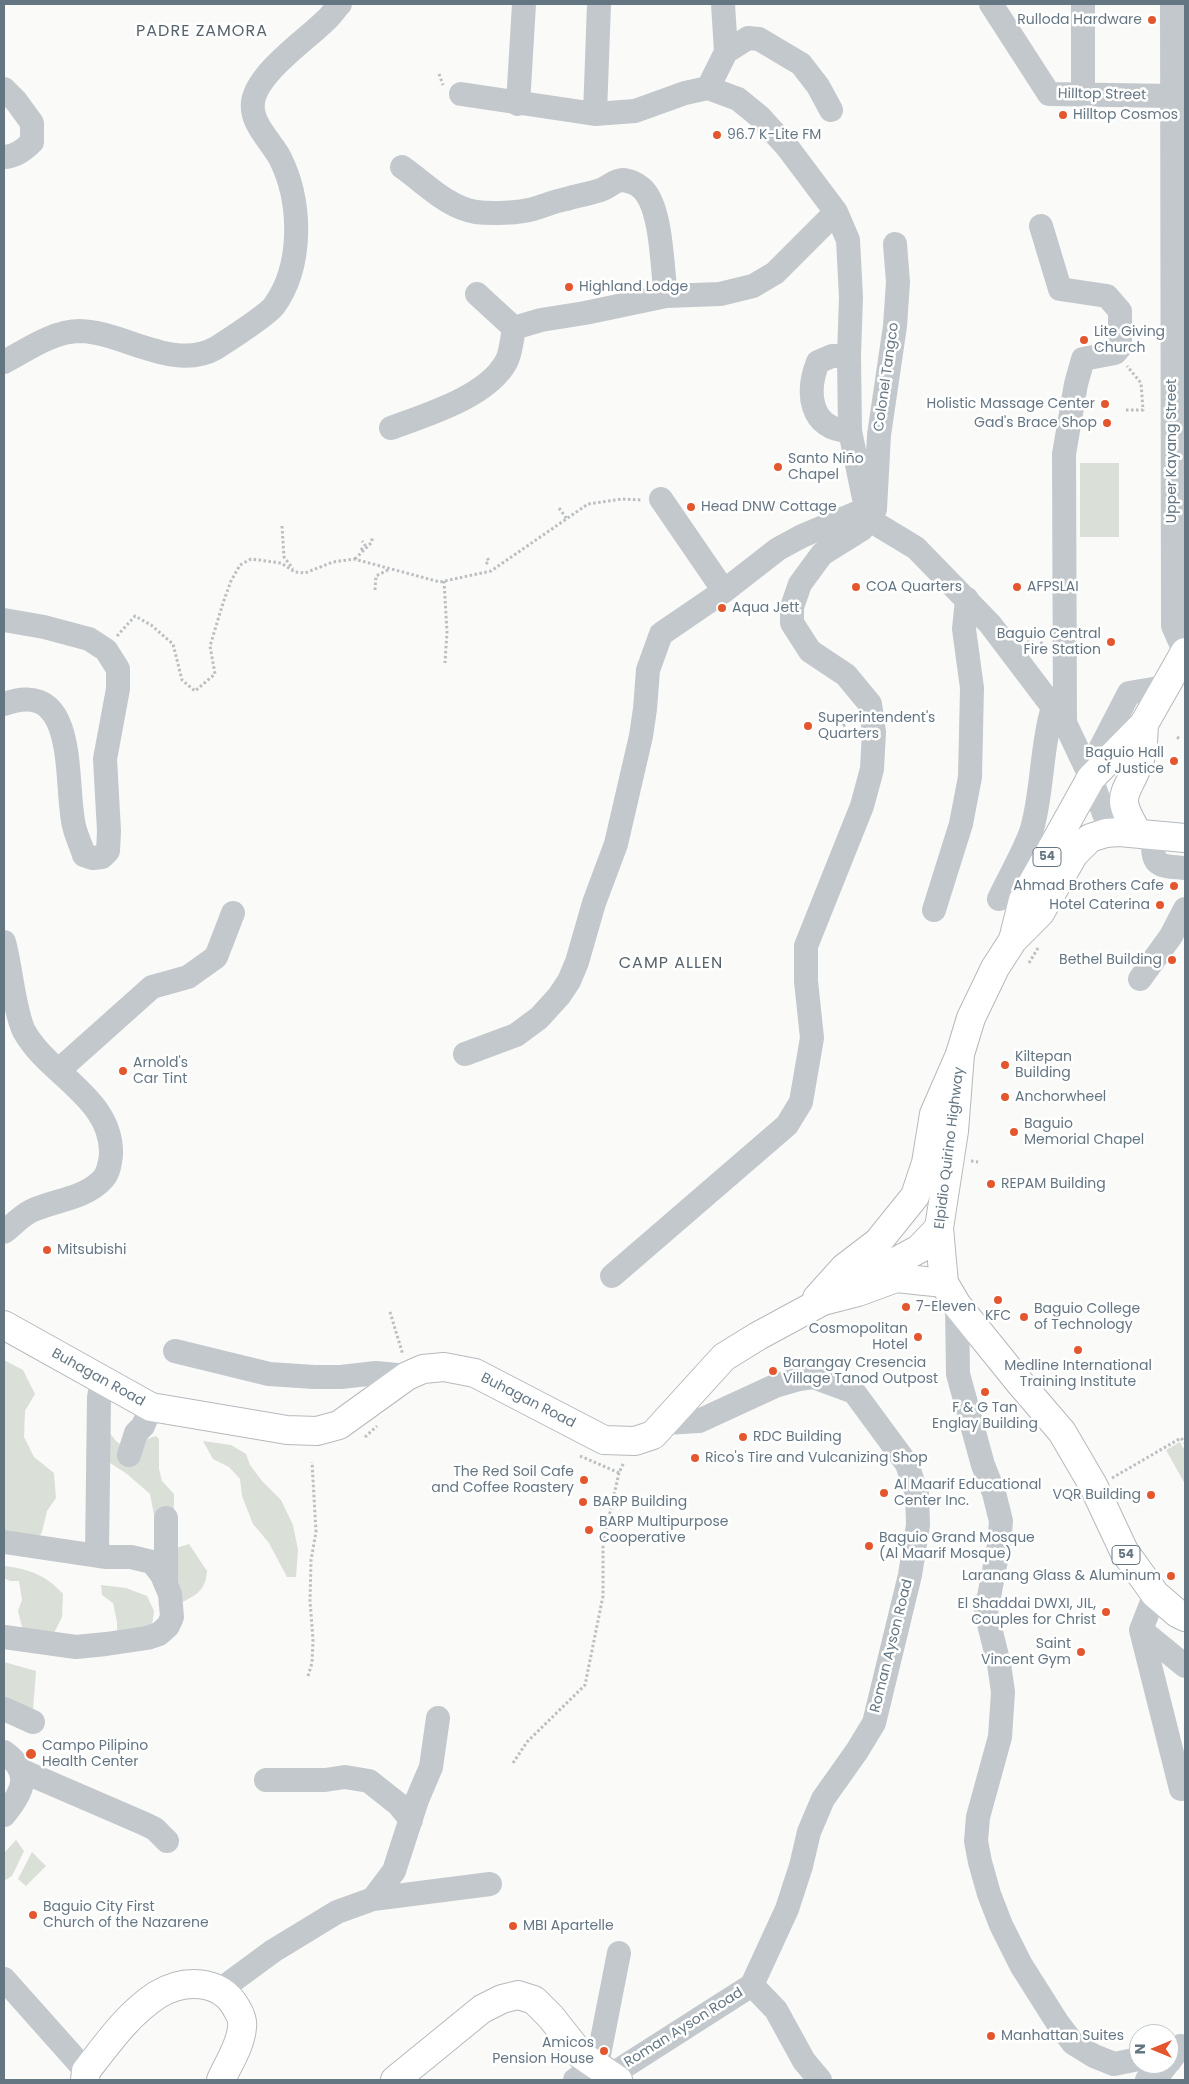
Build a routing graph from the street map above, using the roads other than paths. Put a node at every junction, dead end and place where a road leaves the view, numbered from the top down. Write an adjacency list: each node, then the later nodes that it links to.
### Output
1 (340, 4): 27 (street)
2 (524, 4): 14 (street)
3 (599, 4): 16 (street)
4 (724, 4): 8 (street)
5 (991, 4): 12 (street, Hilltop Street)
6 (1083, 4): 12 (street)
7 (1172, 4): 13 (street, Upper Kayang Street)
8 (726, 52): 9 (street); 15 (street)
9 (708, 88): 16 (street); 20 (street)
10 (4, 89): 18 (street)
11 (461, 94): 14 (street)
12 (1083, 94): 13 (street, Hilltop Street)
13 (1172, 96): 17 (street, Upper Kayang Street)
14 (518, 104): 16 (street)
15 (831, 110)
16 (594, 114)
17 (1178, 126): 35 (street, Upper Kayang Street)
18 (4, 157)
19 (402, 167): 24 (street)
20 (836, 212): 24 (street); 26 (street)
21 (1041, 226): 38 (street)
22 (895, 244): 31 (street, Colonel Tangco)
23 (477, 294): 25 (street)
24 (666, 296): 25 (street)
25 (514, 328): 28 (street)
26 (849, 356): 29 (street); 29 (street)
27 (4, 362)
28 (391, 428)
29 (850, 431): 31 (street)
30 (661, 499): 32 (street)
31 (868, 517): 32 (street); 33 (street); 56 (street)
32 (724, 591): 51 (street)
33 (967, 599): 38 (street); 45 (street)
34 (4, 620): 37 (street)
35 (1185, 653): 36 (main road, 54)
36 (1165, 687): 39 (main road, 54); 40 (street)
37 (4, 704)
38 (1059, 715): 40 (street); 44 (street)
39 (1144, 724): 40 (main road, 54); 41 (main road)
40 (1091, 778): 41 (street); 48 (main road, Elpidio Quirino Highway / 54)
41 (1137, 833): 42 (main road, Elpidio Quirino Highway); 43 (street); 48 (main road, Elpidio Quirino Highway)
42 (1185, 838)
43 (1185, 868)
44 (999, 899)
45 (934, 910)
46 (1185, 910): 50 (street)
47 (233, 913): 53 (street)
48 (1013, 940): 52 (main road, Elpidio Quirino Highway / 54)
49 (4, 942): 53 (street)
50 (1140, 980)
51 (465, 1054)
52 (960, 1054): 54 (main road, Elpidio Quirino Highway / 54); 58 (main road, Buhagan Road)
53 (59, 1070): 55 (street)
54 (939, 1228): 57 (main road, Elpidio Quirino Highway / 54); 58 (main road, Buhagan Road)
55 (4, 1232)
56 (612, 1276)
57 (951, 1294): 58 (main road); 70 (main road, 54); 92 (street)
58 (815, 1306): 64 (main road, Buhagan Road)
59 (4, 1326): 62 (main road, Buhagan Road)
60 (175, 1350): 61 (street)
61 (408, 1367): 63 (main road, Buhagan Road); 64 (main road, Buhagan Road)
62 (102, 1380): 63 (main road, Buhagan Road); 68 (street)
63 (151, 1407): 65 (street)
64 (664, 1423): 90 (street, Roman Ayson Road)
65 (129, 1455)
66 (166, 1518): 69 (street)
67 (4, 1542): 68 (street)
68 (97, 1555): 69 (street)
69 (166, 1583): 73 (street)
70 (1155, 1594): 71 (main road, 54); 72 (street)
71 (1185, 1617)
72 (1141, 1630): 74 (street); 82 (street)
73 (4, 1637)
74 (1185, 1666): 75 (street)
75 (1185, 1685)
76 (4, 1709): 78 (street)
77 (438, 1718): 84 (street)
78 (33, 1722)
79 (4, 1752): 80 (street)
80 (20, 1770): 83 (street); 85 (street)
81 (266, 1780): 84 (street)
82 (1181, 1790)
83 (4, 1815)
84 (411, 1820): 87 (street)
85 (167, 1841)
86 (490, 1884): 87 (street)
87 (373, 1899): 91 (street)
88 (619, 1953): 93 (street)
89 (4, 1979): 94 (street)
90 (752, 1986): 93 (street, Roman Ayson Road); 98 (street)
91 (220, 1990): 94 (main road); 95 (main road)
92 (1129, 2061)
93 (609, 2073): 96 (main road); 97 (street, Roman Ayson Road)
94 (85, 2075)
95 (221, 2080)
96 (395, 2080)
97 (575, 2080)
98 (820, 2080)

